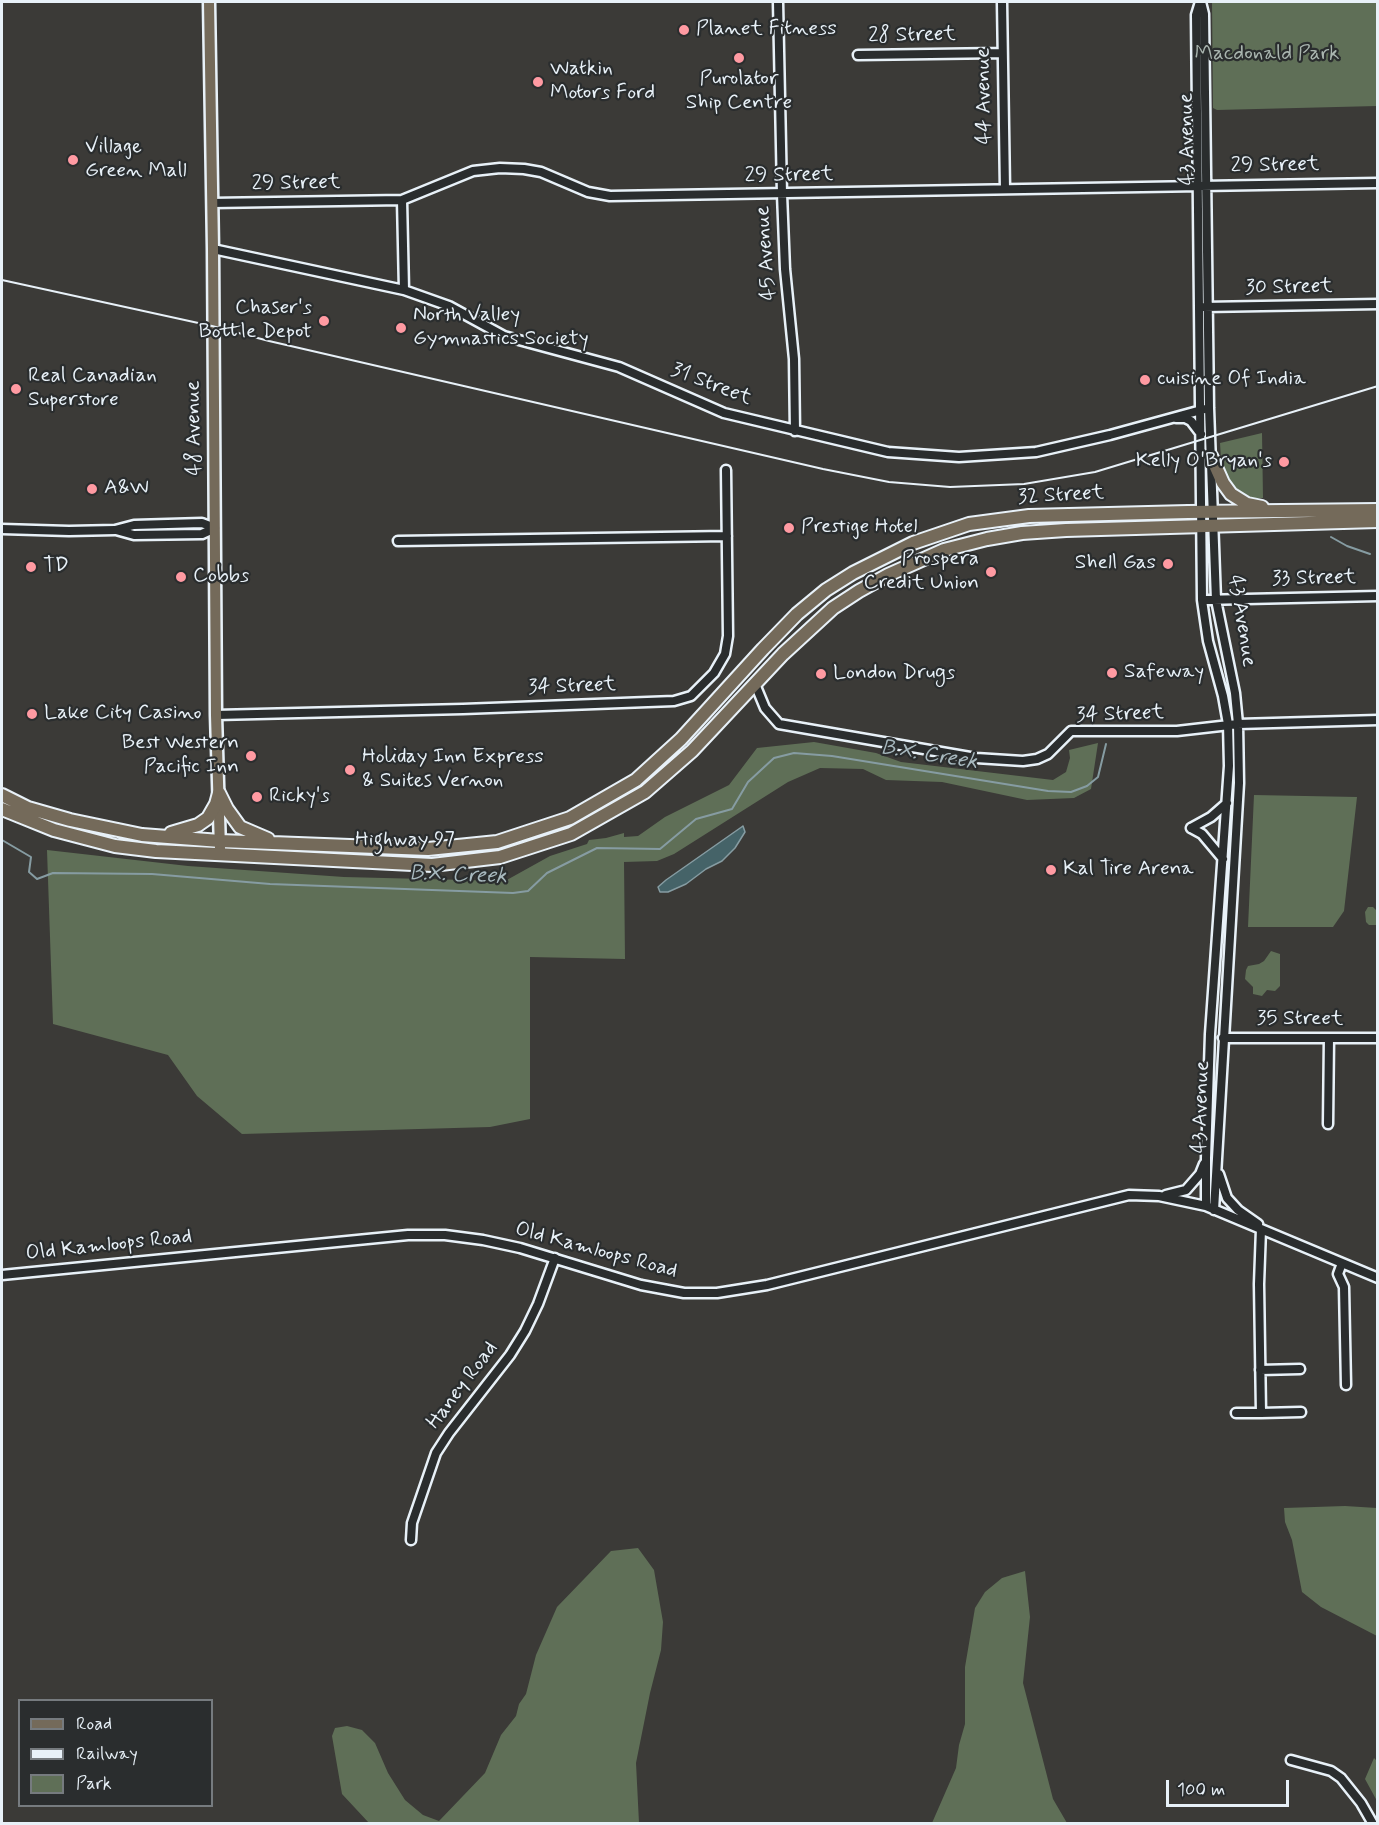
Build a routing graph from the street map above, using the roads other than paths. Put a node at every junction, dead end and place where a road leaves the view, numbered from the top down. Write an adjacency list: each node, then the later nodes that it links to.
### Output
1 (208, 2): 12 (main road, 48 Avenue)
2 (778, 2): 10 (street, 45 Avenue)
3 (1002, 2): 5 (street, 44 Avenue)
4 (1200, 2): 8 (street, 43 Avenue)
5 (1002, 53): 6 (street, 28 Street); 9 (street, 44 Avenue)
6 (858, 55)
7 (1377, 183): 8 (street, 29 Street)
8 (1202, 185): 9 (street, 29 Street); 16 (street, 43 Avenue)
9 (1005, 189): 10 (street, 29 Street)
10 (782, 194): 11 (street, 29 Street); 19 (street, 45 Avenue)
11 (402, 200): 12 (street, 29 Street); 14 (street)
12 (212, 203): 13 (main road, 48 Avenue)
13 (213, 249): 14 (street, 31 Street); 27 (main road, 48 Avenue)
14 (404, 290): 19 (street, 31 Street)
15 (1377, 304): 16 (street, 30 Street)
16 (1205, 307): 17 (street, 43 Avenue)
17 (1205, 409): 18 (street, 31 Street); 20 (street, 43 Avenue); 21 (street, 43 Avenue)
18 (1173, 418): 19 (street, 31 Street); 20 (street)
19 (795, 431)
20 (1201, 434): 25 (street, 43 Avenue)
21 (1211, 456): 24 (highway); 25 (street, 43 Avenue)
22 (726, 470): 30 (street, 34 Street)
23 (1377, 510): 24 (highway, 32 Street)
24 (1281, 512): 25 (highway, 32 Street)
25 (1207, 518): 26 (highway, 32 Street); 29 (highway, 32 Street); 32 (highway, 32 Street); 34 (street, 43 Avenue); 35 (street, 43 Avenue)
26 (1377, 520)
27 (215, 528): 28 (street); 39 (main road, 48 Avenue)
28 (2, 529)
29 (939, 534): 32 (street); 37 (highway, 32 Street)
30 (727, 536): 31 (street); 39 (street, 34 Street)
31 (398, 541)
32 (944, 550): 36 (highway, 32 Street)
33 (1377, 596): 35 (street, 33 Street)
34 (1202, 600): 35 (street, 33 Street); 41 (street, 43 Avenue)
35 (1216, 600): 42 (street, 43 Avenue)
36 (833, 608): 38 (highway, Highway 97)
37 (777, 633): 49 (highway, Highway 97)
38 (755, 684): 41 (street, 34 Street); 50 (highway, Highway 97)
39 (216, 715): 43 (main road, 48 Avenue)
40 (1377, 720): 42 (street, 34 Street)
41 (1228, 724): 42 (street, 34 Street); 45 (street, 43 Avenue)
42 (1238, 724): 52 (street, 43 Avenue)
43 (219, 793): 47 (highway); 48 (main road, 48 Avenue); 49 (highway)
44 (2, 795): 47 (highway, Highway 97)
45 (1227, 803): 51 (street, 43 Avenue); 51 (street)
46 (2, 809): 50 (highway, Highway 97)
47 (153, 836): 48 (highway, Highway 97)
48 (220, 841): 49 (highway, Highway 97); 50 (main road, 48 Avenue)
49 (280, 843)
50 (220, 855)
51 (1223, 859): 56 (street, 43 Avenue)
52 (1223, 1038): 53 (street, 35 Street); 57 (street, 43 Avenue)
53 (1329, 1038): 54 (street, 35 Street); 55 (street)
54 (1377, 1038)
55 (1328, 1124)
56 (1206, 1158): 58 (street); 59 (street, 43 Avenue)
57 (1218, 1169): 59 (street, 43 Avenue); 61 (street)
58 (1159, 1196): 59 (street, Old Kamloops Road); 62 (street, Old Kamloops Road)
59 (1210, 1208): 60 (street, Old Kamloops Road)
60 (1261, 1229): 61 (street, Old Kamloops Road); 67 (street)
61 (1270, 1233): 63 (street)
62 (555, 1257): 64 (street, Old Kamloops Road); 72 (street, Haney Road)
63 (1342, 1263): 65 (street); 68 (street)
64 (2, 1275)
65 (1377, 1278)
66 (1300, 1369): 67 (street)
67 (1260, 1370): 71 (street)
68 (1346, 1385)
69 (1301, 1412): 71 (street)
70 (1236, 1413): 71 (street)
71 (1261, 1413)
72 (411, 1540)
73 (1291, 1760): 74 (street)
74 (1373, 1824)

